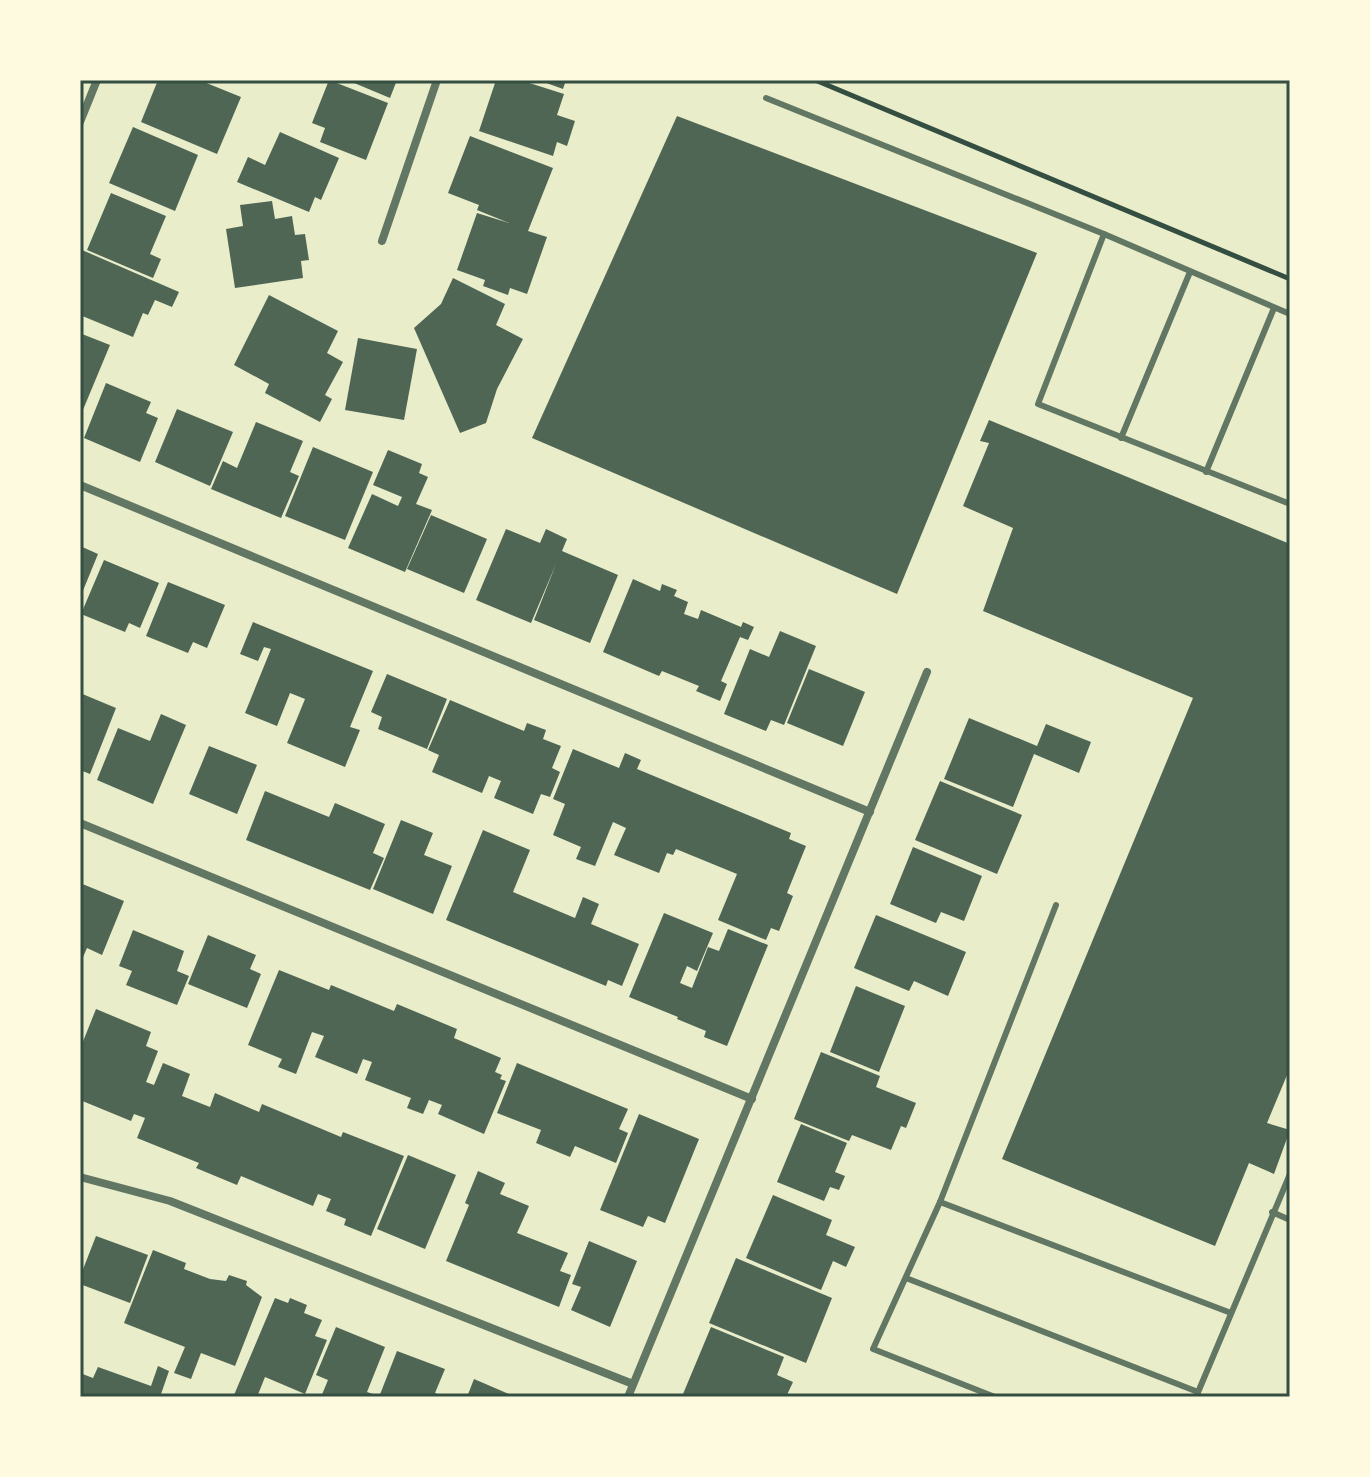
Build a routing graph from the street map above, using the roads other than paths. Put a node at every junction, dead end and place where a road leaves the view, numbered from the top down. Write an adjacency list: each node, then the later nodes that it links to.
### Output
1 (97, 80): 4 (street)
2 (437, 80): 6 (street)
3 (766, 98): 5 (lane)
4 (80, 122)
5 (1104, 234): 7 (lane); 10 (lane)
6 (382, 241)
7 (1190, 272): 8 (lane); 10 (lane)
8 (1274, 308): 9 (lane); 11 (lane)
9 (1290, 314)
10 (1121, 438): 11 (lane)
11 (1206, 472): 13 (lane)
12 (80, 485): 15 (street)
13 (1290, 504)
14 (927, 672): 15 (street)
15 (870, 812): 18 (street)
16 (80, 823): 18 (street)
17 (1056, 905): 21 (lane)
18 (752, 1099): 26 (street)
19 (80, 1177): 26 (street)
20 (1289, 1178): 22 (lane)
21 (940, 1202): 24 (lane); 25 (lane)
22 (1272, 1212): 23 (lane); 25 (lane)
23 (1290, 1220)
24 (906, 1278): 27 (lane); 29 (lane)
25 (1231, 1313): 27 (lane)
26 (633, 1384): 28 (street)
27 (1197, 1394)
28 (628, 1397)
29 (995, 1397)

